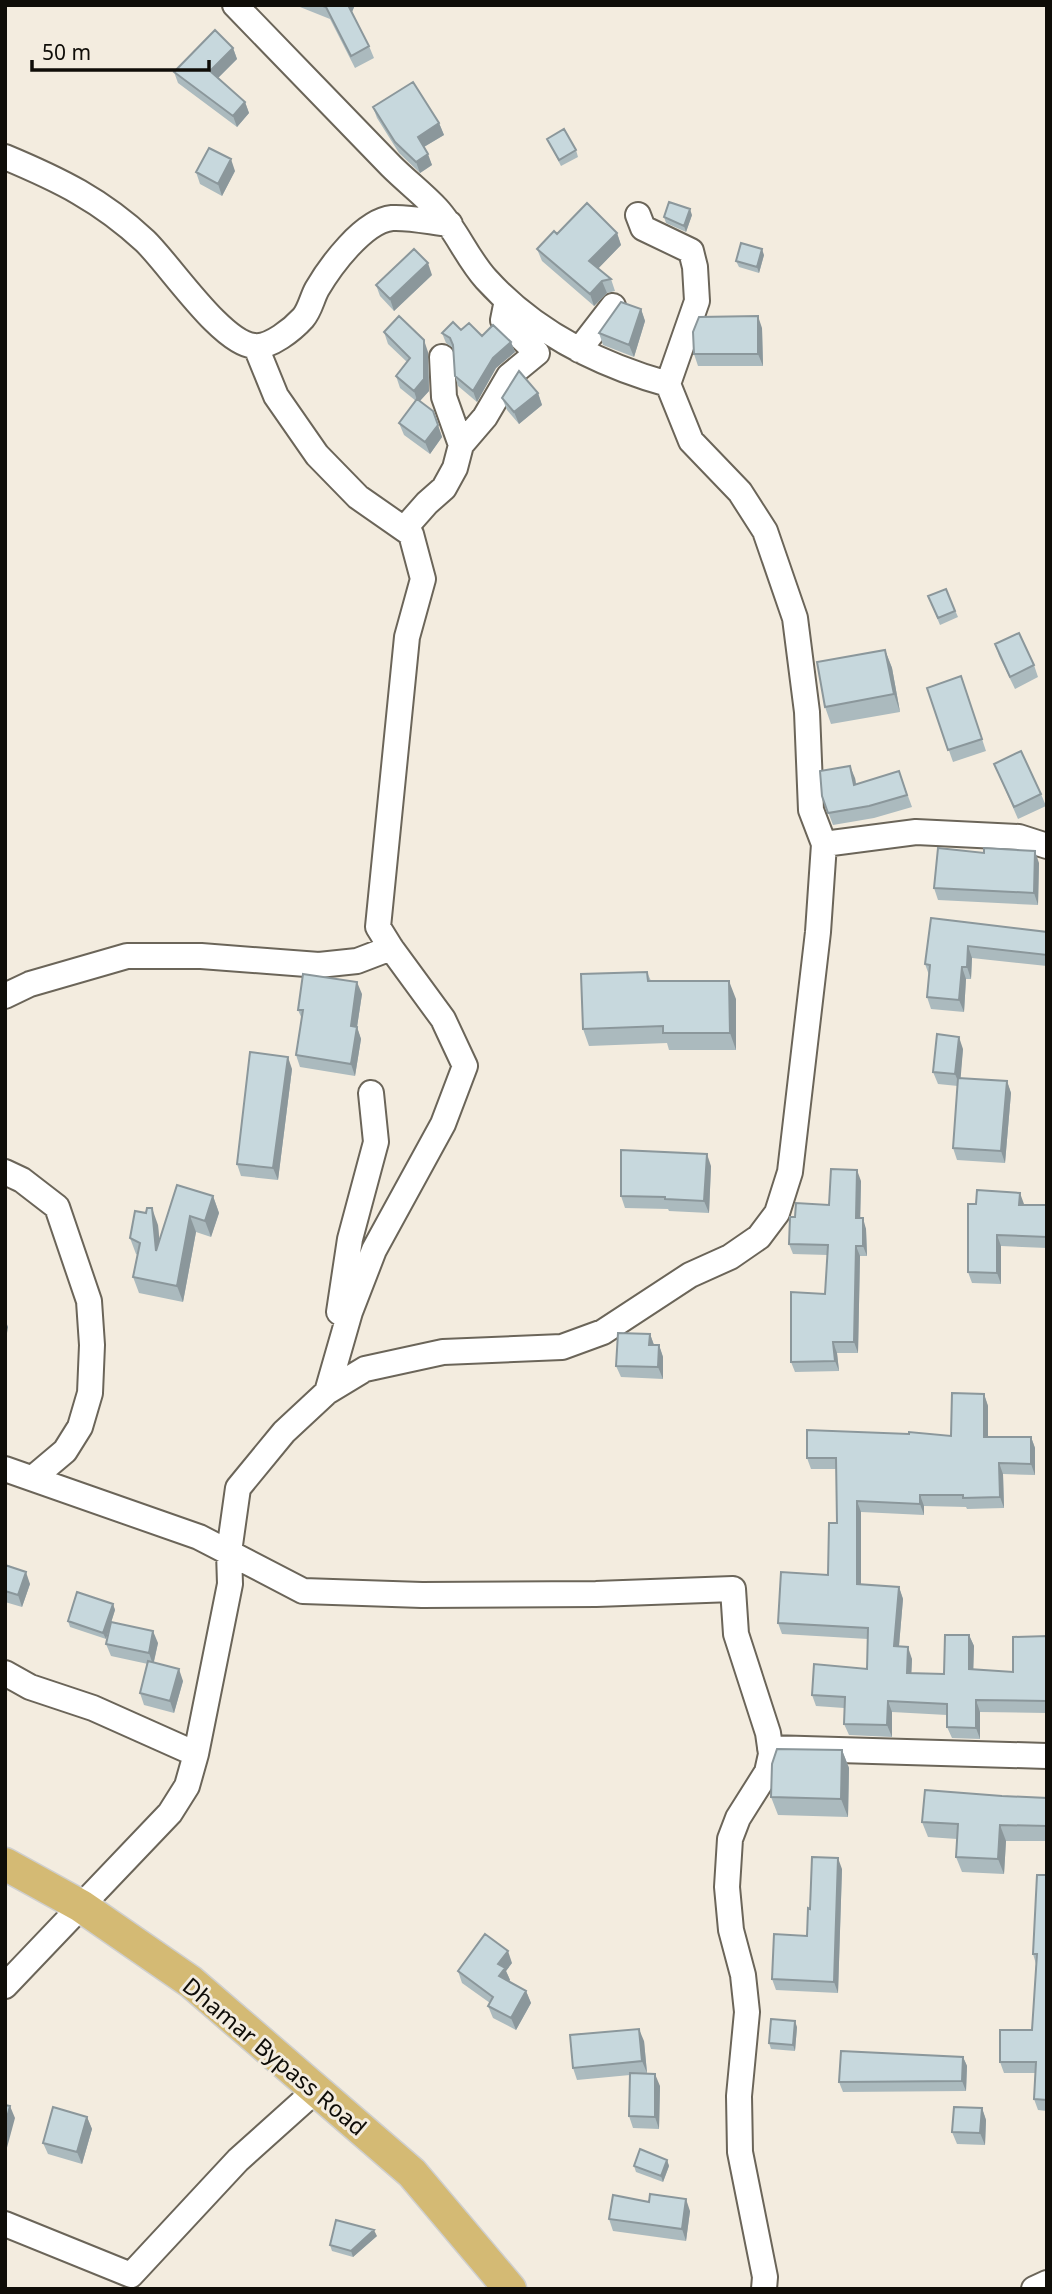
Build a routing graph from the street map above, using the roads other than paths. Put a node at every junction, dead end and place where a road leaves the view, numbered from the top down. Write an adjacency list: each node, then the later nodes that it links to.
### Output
1 (235, 5): 4 (street)
2 (5, 157): 7 (street)
3 (638, 215): 10 (street)
4 (450, 224): 5 (street); 7 (street)
5 (507, 300): 8 (street); 11 (street)
6 (613, 306): 8 (street)
7 (256, 346): 12 (street)
8 (579, 350): 10 (street)
9 (442, 357): 11 (street)
10 (668, 384): 13 (street)
11 (461, 445): 12 (street)
12 (404, 529): 15 (street)
13 (824, 844): 14 (street); 19 (street)
14 (1047, 846)
15 (391, 948): 16 (street); 19 (street)
16 (5, 996)
17 (371, 1093): 19 (street)
18 (5, 1172): 21 (street)
19 (327, 1392): 22 (street)
20 (5, 1469): 21 (street)
21 (33, 1478): 22 (street)
22 (229, 1552): 24 (street); 25 (street)
23 (5, 1673): 25 (street)
24 (770, 1748): 26 (street); 34 (street)
25 (196, 1754): 28 (street)
26 (1047, 1756)
27 (5, 1864): 28 (main road, Dhamar Bypass Road)
28 (81, 1906): 29 (street); 30 (main road, Dhamar Bypass Road)
29 (5, 1986)
30 (316, 2090): 31 (street); 33 (main road, Dhamar Bypass Road)
31 (5, 2224)
32 (1047, 2283): 35 (street)
33 (510, 2289)
34 (764, 2289)
35 (1034, 2289)

